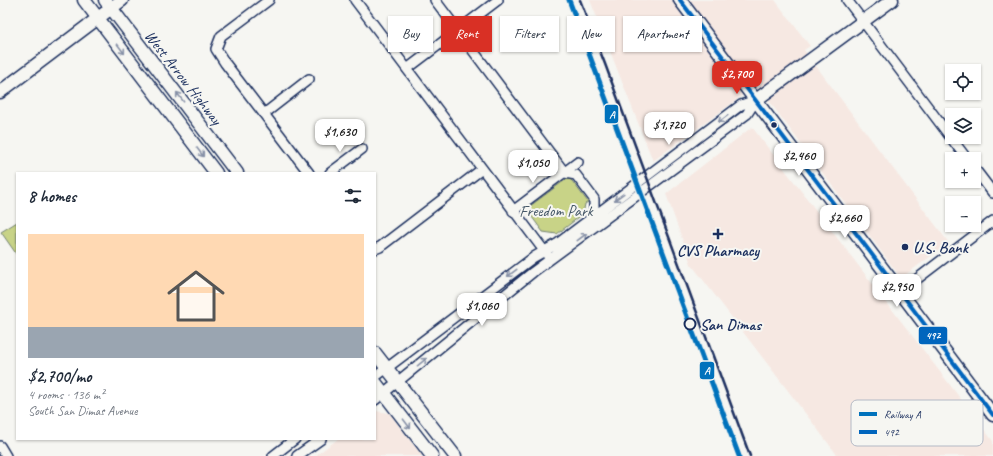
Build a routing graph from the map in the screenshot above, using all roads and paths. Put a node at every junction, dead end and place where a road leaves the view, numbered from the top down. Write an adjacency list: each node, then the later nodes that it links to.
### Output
1 (84, 0): 13 (main road, West Arrow Highway)
2 (122, 0): 10 (main road)
3 (269, 0): 21 (street)
4 (355, 0): 17 (street)
5 (435, 0): 11 (street)
6 (498, 0): 12 (street)
7 (680, 0): 20 (main road)
8 (847, 0): 14 (street)
9 (892, 0): 14 (main road)
10 (108, 4): 13 (main road); 27 (main road, West Arrow Highway, one-way to 10)
11 (447, 16)
12 (477, 16)
13 (97, 18): 19 (main road); 26 (main road, West Arrow Highway, one-way to 26)
14 (863, 22): 20 (main road); 23 (street)
15 (441, 43): 17 (street)
16 (474, 52): 30 (street)
17 (407, 69): 25 (street)
18 (309, 79): 21 (street)
19 (0, 92)
20 (756, 100): 34 (street, one-way to 34); 38 (street, one-way to 20); 39 (main road)
21 (264, 114): 28 (street)
22 (362, 149): 29 (street)
23 (962, 152)
24 (578, 162): 30 (street)
25 (482, 169): 33 (street); 36 (street)
26 (215, 172)
27 (236, 172)
28 (308, 172)
29 (331, 172)
30 (565, 173): 33 (street); 34 (street)
31 (981, 177): 32 (street)
32 (993, 193)
33 (513, 211): 37 (street)
34 (594, 216): 37 (street)
35 (993, 221): 39 (street)
36 (376, 248)
37 (544, 252): 38 (street); 41 (street, one-way to 41)
38 (551, 260): 43 (street, one-way to 38)
39 (900, 292): 46 (main road)
40 (376, 355): 41 (main road)
41 (386, 368): 42 (street); 43 (main road)
42 (376, 375)
43 (396, 382): 45 (street); 56 (main road)
44 (376, 386): 45 (main road)
45 (379, 396): 55 (main road, one-way to 55)
46 (982, 400)
47 (983, 402): 48 (main road)
48 (993, 415)
49 (294, 440): 53 (street)
50 (320, 440): 54 (street)
51 (0, 446): 52 (street)
52 (6, 456)
53 (273, 456)
54 (297, 456)
55 (432, 456)
56 (455, 456)

